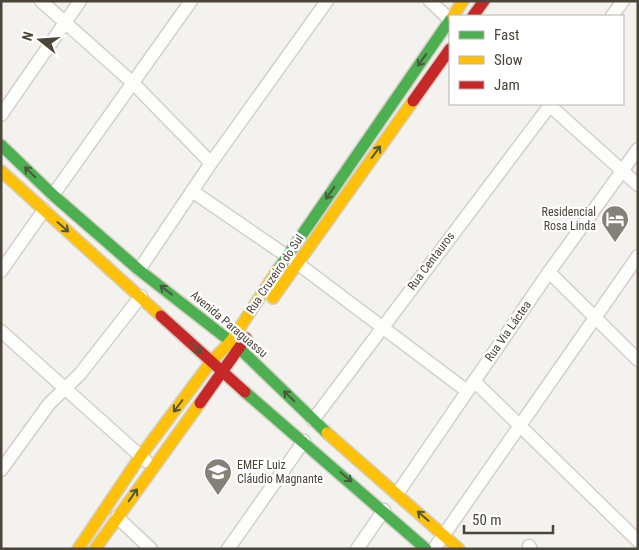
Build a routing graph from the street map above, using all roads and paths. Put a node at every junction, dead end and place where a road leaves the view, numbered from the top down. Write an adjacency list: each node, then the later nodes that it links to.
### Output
1 (41, 1): 14 (street)
2 (80, 1): 14 (street)
3 (191, 1): 16 (street)
4 (327, 1): 24 (street)
5 (430, 1): 12 (street)
6 (463, 1): 9 (street)
7 (484, 1): 10 (street)
8 (623, 1): 11 (street)
9 (454, 15)
10 (474, 15)
11 (613, 15)
12 (449, 19)
13 (449, 21): 20 (street, Rua Cruzeiro do Sul, one-way to 20)
14 (65, 23): 16 (street); 19 (street)
15 (449, 50): 21 (street, Rua Cruzeiro do Sul)
16 (133, 83): 24 (street); 29 (street)
17 (549, 105): 38 (street, Rua Centauros)
18 (551, 105): 26 (street)
19 (1, 115)
20 (378, 124): 21 (street); 32 (street, Rua Cruzeiro do Sul, one-way to 32)
21 (390, 134): 32 (street, Rua Cruzeiro do Sul, one-way to 21)
22 (1, 145): 29 (street, Avenida Paraguassu, one-way to 22)
23 (638, 149): 26 (street, Rua Via Láctea)
24 (211, 163): 28 (street)
25 (1, 171): 30 (street)
26 (622, 171): 27 (street); 35 (street, Rua Via Láctea)
27 (638, 185)
28 (192, 191): 32 (street); 33 (street)
29 (53, 195): 33 (street, Avenida Paraguassu)
30 (44, 210): 34 (street); 36 (street, one-way to 36)
31 (638, 256): 37 (street)
32 (292, 259): 38 (street); 40 (street, Rua Cruzeiro do Sul)
33 (139, 270): 40 (street, Avenida Paraguassu, one-way to 33)
34 (1, 271)
35 (549, 272): 37 (street); 44 (street, Rua Via Láctea)
36 (141, 296): 42 (street, one-way to 42); 45 (street)
37 (595, 318): 41 (street); 47 (street)
38 (383, 325): 44 (street); 46 (street, Rua Centauros)
39 (1, 331): 45 (street)
40 (235, 344): 42 (street, Rua Cruzeiro do Sul); 43 (street, Rua Cruzeiro do Sul); 46 (street, Avenida Paraguassu, one-way to 40)
41 (638, 360)
42 (211, 362): 43 (street); 49 (street, Rua Cruzeiro do Sul, one-way to 49)
43 (223, 370): 48 (street); 50 (street, Rua Cruzeiro do Sul)
44 (471, 386): 47 (street); 52 (street, Rua Via Láctea)
45 (65, 389): 49 (street); 51 (street)
46 (313, 420): 52 (street, Avenida Paraguassu)
47 (520, 425): 55 (street); 56 (street)
48 (304, 441): 53 (street, one-way to 53); 57 (street)
49 (140, 457): 50 (street); 58 (street, Rua Cruzeiro do Sul)
50 (153, 467): 54 (street, Rua Cruzeiro do Sul, one-way to 50)
51 (1, 470)
52 (397, 494): 55 (street, Avenida Paraguassu, one-way to 52)
53 (384, 510): 61 (street); 62 (street)
54 (117, 517): 59 (street, Rua Cruzeiro do Sul); 60 (street)
55 (444, 534): 63 (street); 64 (street, Avenida Paraguassu)
56 (638, 542)
57 (231, 548)
58 (78, 549)
59 (95, 549)
60 (151, 549)
61 (357, 549)
62 (426, 549)
63 (434, 549)
64 (459, 549)

